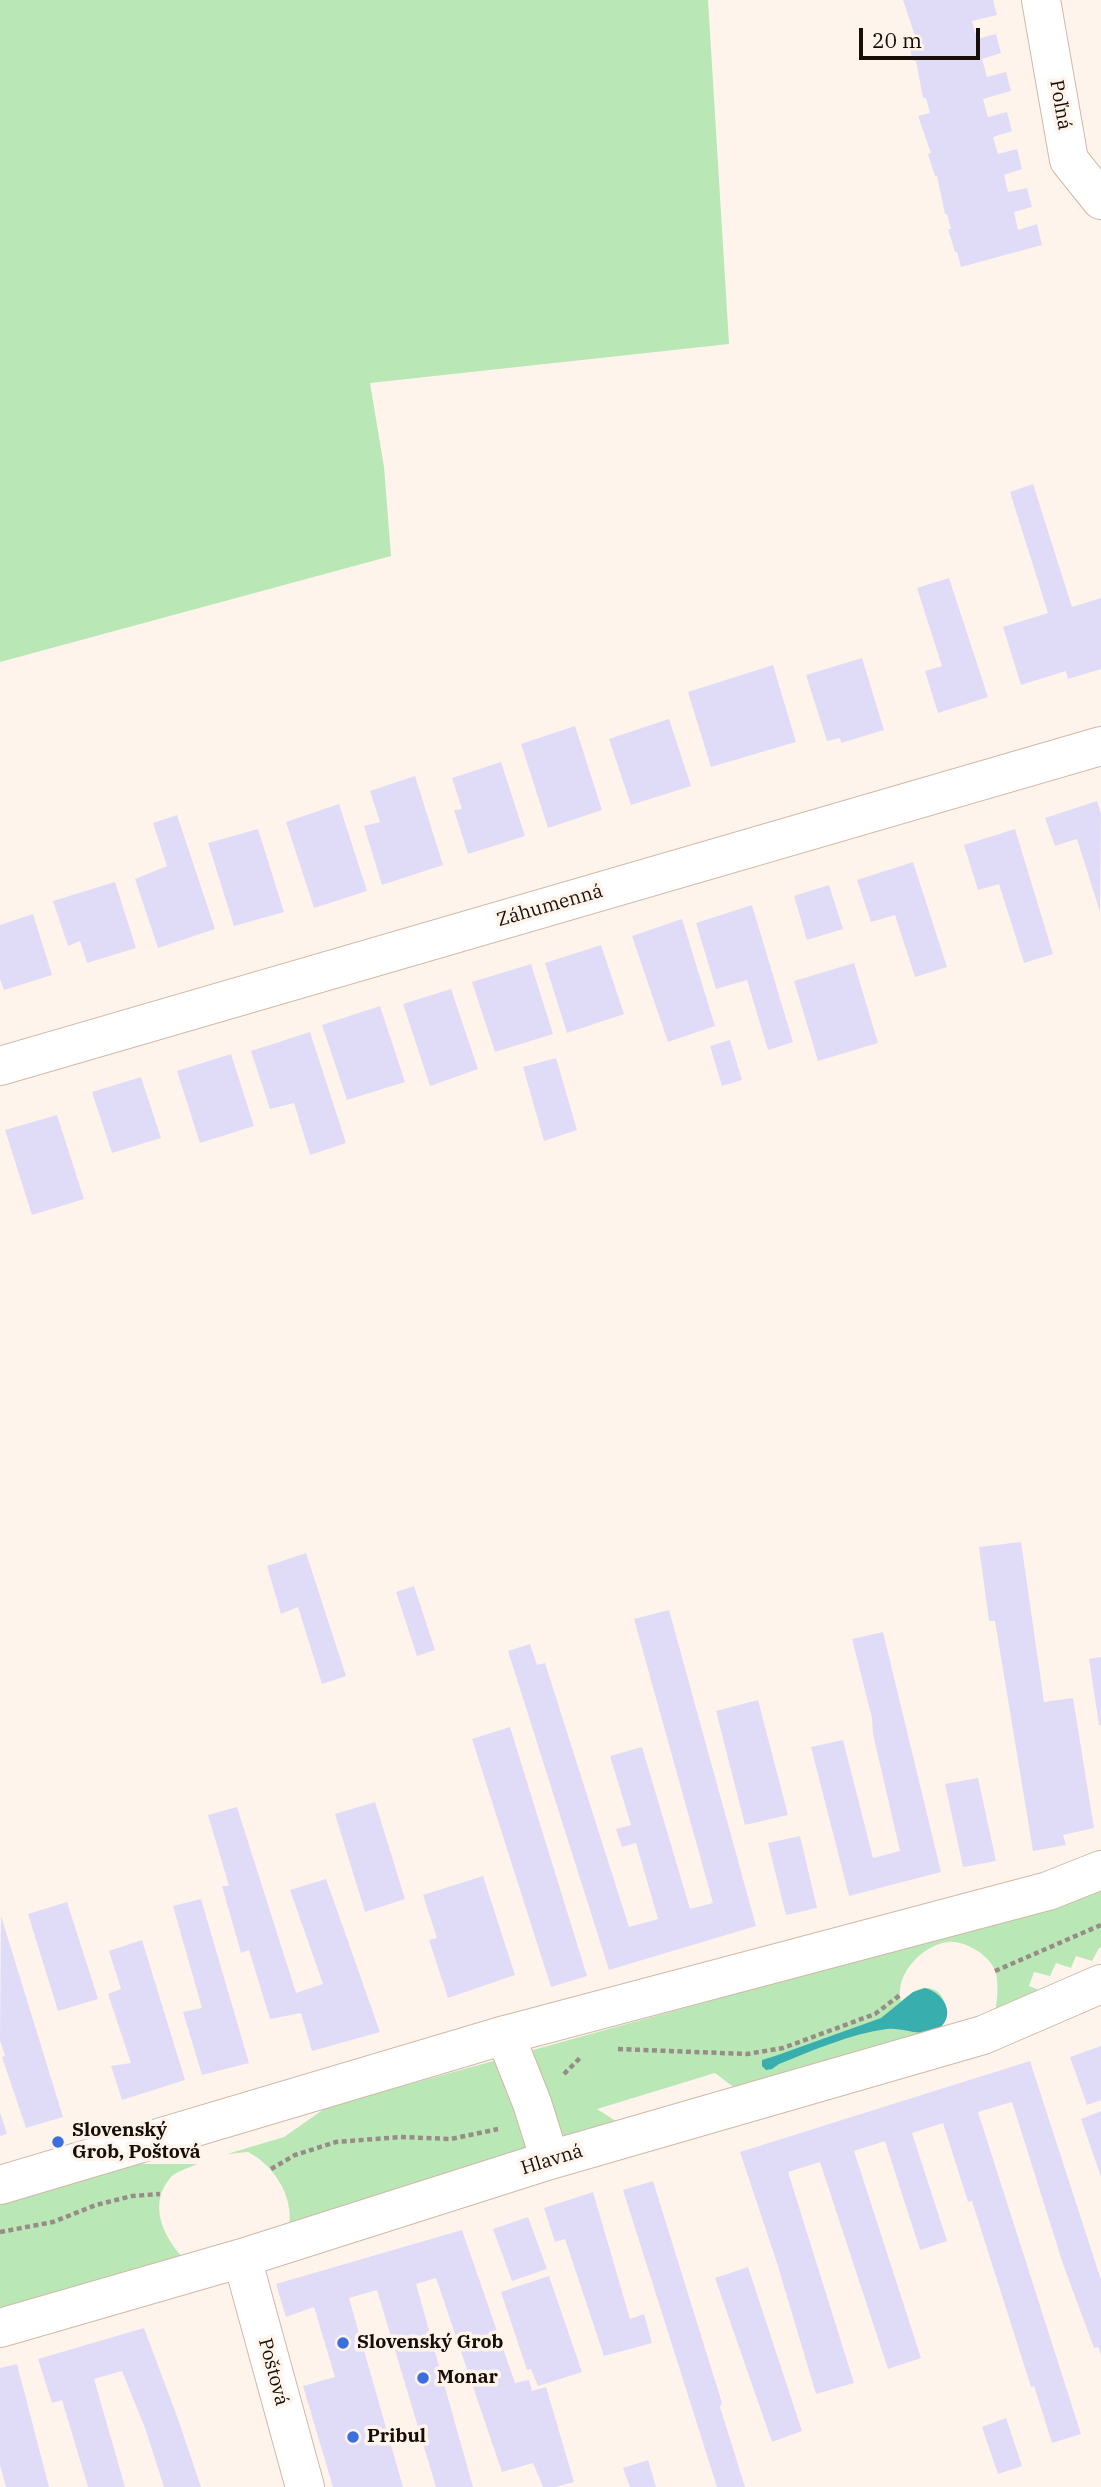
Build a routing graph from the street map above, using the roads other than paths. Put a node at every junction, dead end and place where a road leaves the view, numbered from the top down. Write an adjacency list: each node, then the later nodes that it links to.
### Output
1 (1041, 0): 2 (street, Poľná)
2 (1101, 200)
3 (1101, 746): 4 (street, Záhumenná)
4 (0, 1066)
5 (1101, 1870): 7 (street)
6 (1101, 1984): 8 (street, Hlavná)
7 (505, 2035): 8 (street); 9 (street)
8 (550, 2160): 10 (street, Hlavná)
9 (0, 2185)
10 (242, 2258): 11 (street, Hlavná); 12 (street, Poštová)
11 (0, 2328)
12 (305, 2487)

